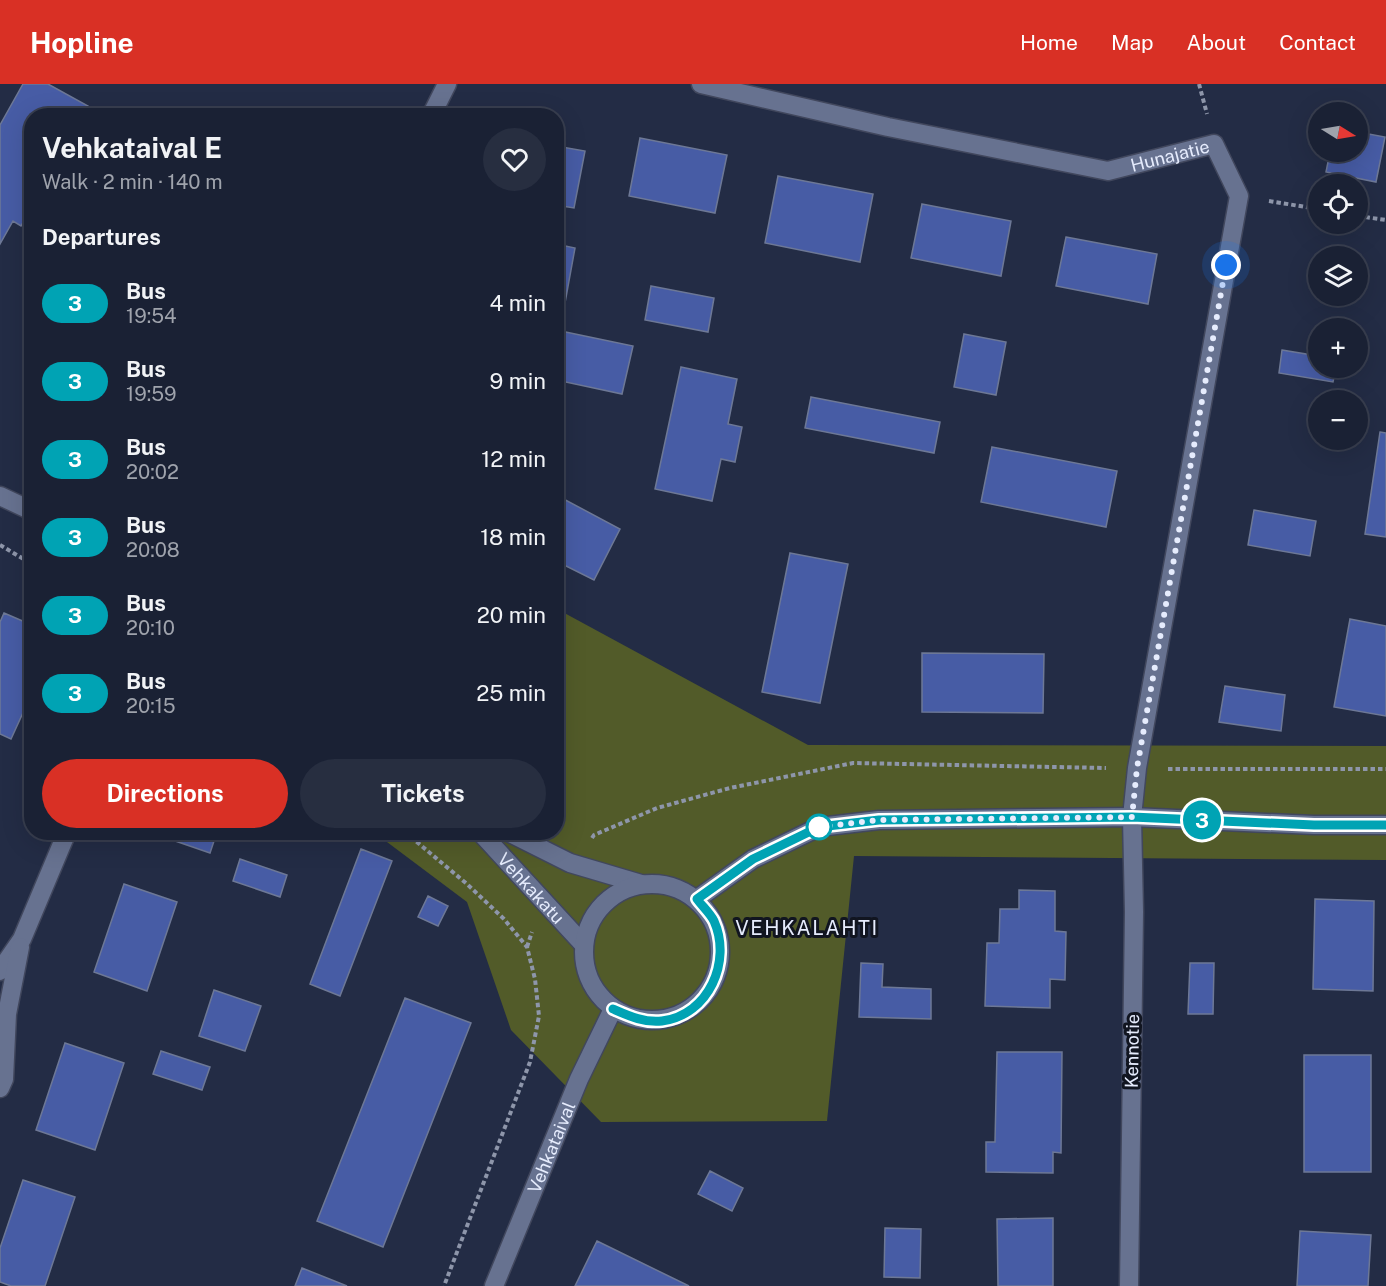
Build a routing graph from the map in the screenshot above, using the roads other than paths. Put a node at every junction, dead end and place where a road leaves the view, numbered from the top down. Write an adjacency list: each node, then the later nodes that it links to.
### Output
1 (447, 84): 3 (street)
2 (701, 84): 6 (street, Hunajatie)
3 (435, 108)
4 (0, 496): 5 (street)
5 (24, 507)
6 (1132, 817): 7 (street); 12 (street); 19 (street, Kennotie)
7 (1386, 825)
8 (64, 840): 13 (street)
9 (487, 840): 14 (street, Vehkakatu)
10 (524, 840): 11 (street, Vehkakatu)
11 (641, 884): 12 (street); 14 (street)
12 (697, 899): 16 (street)
13 (21, 939): 15 (street); 17 (street)
14 (584, 945): 16 (street)
15 (0, 971)
16 (613, 1009): 18 (street, Vehkataival)
17 (0, 1088)
18 (494, 1286)
19 (1129, 1286)

